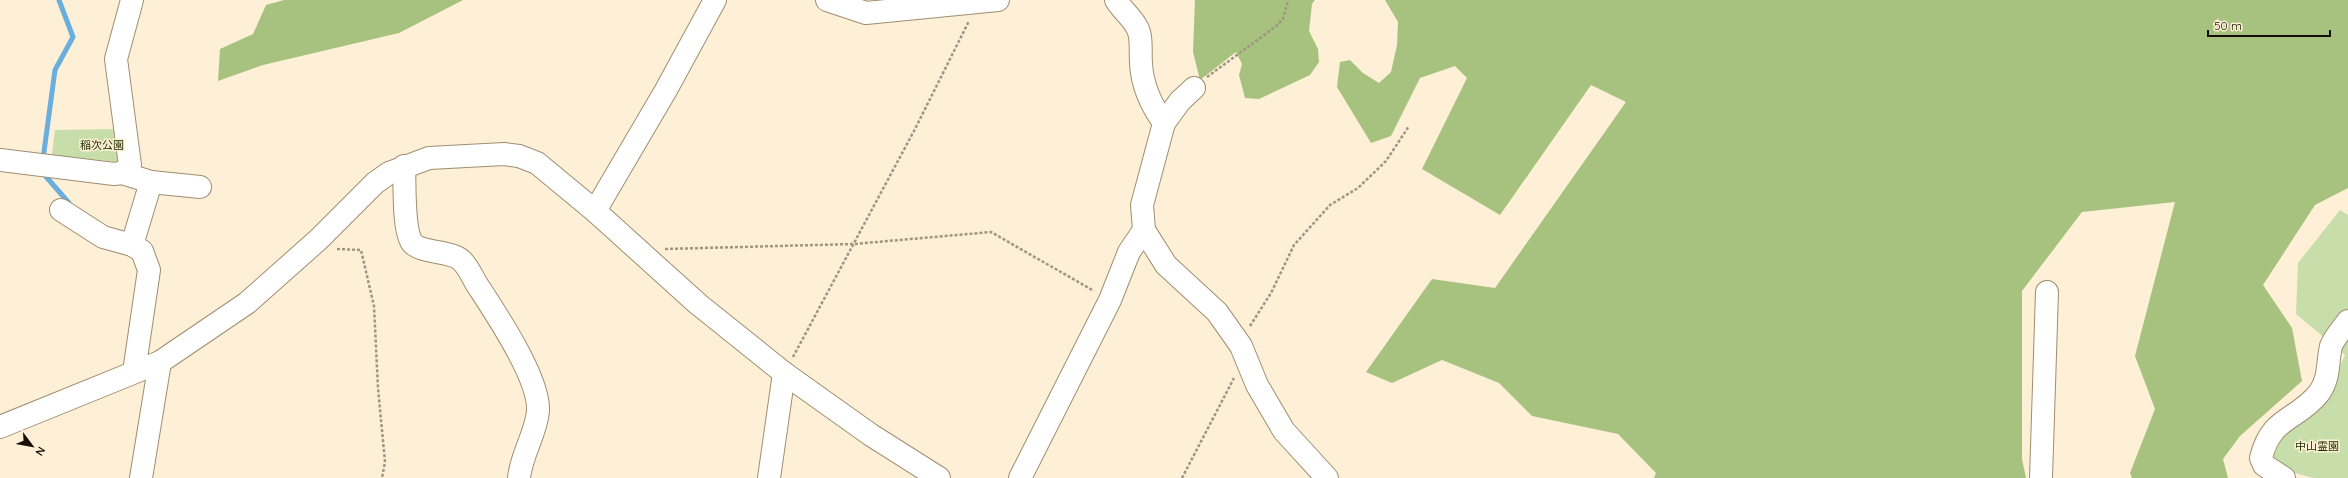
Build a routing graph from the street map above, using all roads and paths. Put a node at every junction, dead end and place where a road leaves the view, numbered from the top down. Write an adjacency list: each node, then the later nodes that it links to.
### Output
1 (132, 0): 12 (street)
2 (715, 0): 16 (street)
3 (827, 0): 6 (street)
4 (1116, 0): 8 (street)
5 (1288, 0): 7 (path)
6 (988, 1): 19 (path)
7 (1194, 88): 8 (street)
8 (1164, 123): 17 (street)
9 (1409, 126): 25 (path)
10 (0, 160): 12 (street)
11 (404, 166): 16 (street); 18 (street); 32 (street)
12 (122, 173): 13 (street)
13 (151, 182): 14 (street); 20 (street)
14 (200, 187)
15 (61, 210): 20 (street)
16 (595, 211): 21 (street)
17 (1144, 230): 23 (street); 25 (street)
18 (319, 240): 26 (street); 31 (path)
19 (854, 244): 21 (path); 23 (path); 28 (path)
20 (132, 245): 27 (street)
21 (637, 250): 28 (street)
22 (2047, 292): 38 (street)
23 (1110, 300): 35 (street)
24 (2348, 321): 39 (street)
25 (1242, 350): 36 (path); 37 (street)
26 (160, 362): 27 (street); 30 (street)
27 (134, 372): 29 (street)
28 (784, 373): 33 (street); 34 (street)
29 (0, 427)
30 (141, 478)
31 (382, 478)
32 (519, 478)
33 (769, 478)
34 (939, 478)
35 (1020, 478)
36 (1182, 478)
37 (1327, 478)
38 (2041, 478)
39 (2284, 478)

